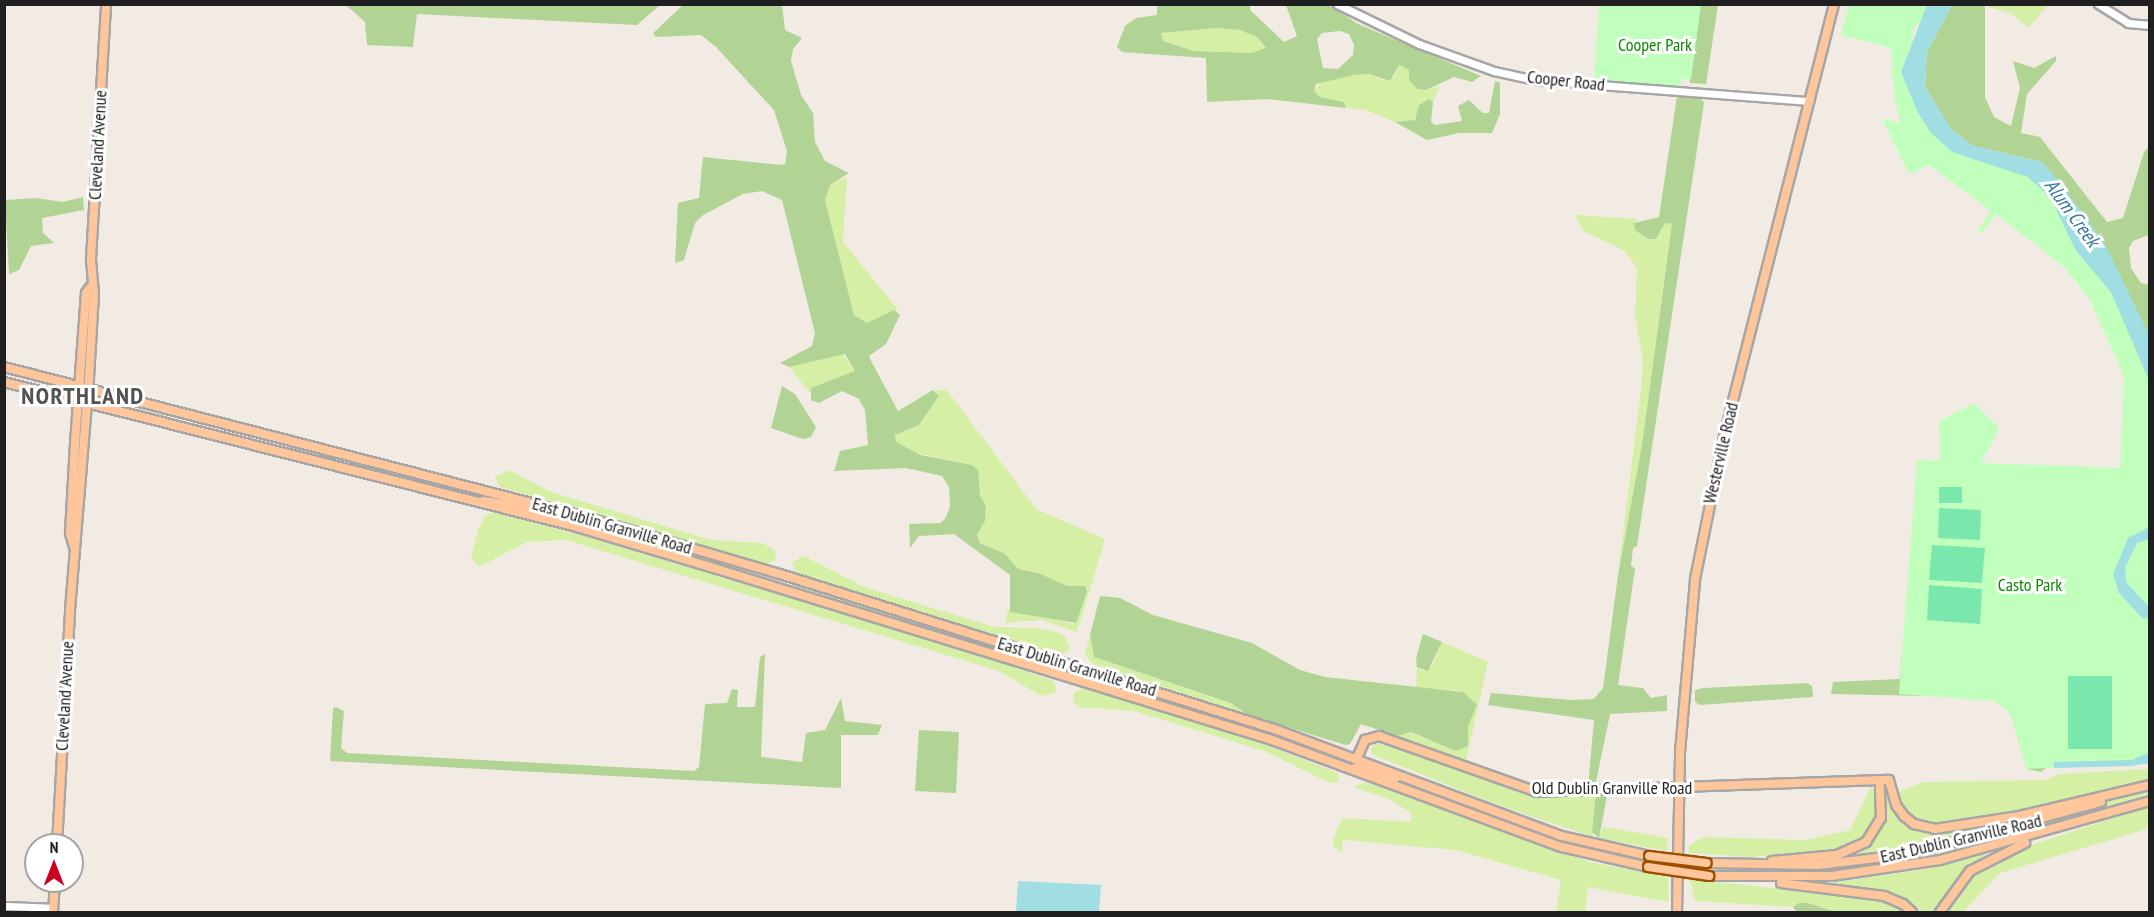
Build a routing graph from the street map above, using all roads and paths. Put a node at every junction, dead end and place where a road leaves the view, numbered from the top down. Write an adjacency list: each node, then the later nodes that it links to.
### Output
1 (106, 4): 9 (main road, Cleveland Avenue)
2 (1337, 4): 6 (street, Cooper Road)
3 (1834, 4): 6 (main road, Westerville Road)
4 (2098, 4): 5 (street)
5 (2150, 25)
6 (1809, 101): 24 (main road, Westerville Road)
7 (4, 367): 9 (main road, East Dublin Granville Road)
8 (4, 382): 10 (main road, East Dublin Granville Road)
9 (84, 388): 10 (main road, Cleveland Avenue); 12 (main road, East Dublin Granville Road)
10 (83, 402): 11 (main road, East Dublin Granville Road); 28 (main road, Cleveland Avenue)
11 (373, 475): 12 (main road); 13 (main road, East Dublin Granville Road)
12 (482, 489): 14 (main road, East Dublin Granville Road)
13 (478, 502): 14 (main road); 15 (main road, East Dublin Granville Road)
14 (578, 515): 16 (main road, East Dublin Granville Road)
15 (967, 646): 16 (main road); 17 (main road, East Dublin Granville Road)
16 (1072, 666): 18 (main road, East Dublin Granville Road)
17 (1069, 678): 18 (main road); 19 (main road, East Dublin Granville Road)
18 (1190, 702): 20 (main road, East Dublin Granville Road)
19 (1281, 743): 20 (main road); 21 (main road, East Dublin Granville Road)
20 (1357, 758): 24 (main road, Old Dublin Granville Road); 25 (main road, East Dublin Granville Road)
21 (1352, 769): 25 (main road); 30 (main road, East Dublin Granville Road, bridge)
22 (1885, 780): 23 (main road); 24 (main road, Old Dublin Granville Road); 29 (main road)
23 (2150, 786): 29 (main road, East Dublin Granville Road)
24 (1679, 788): 34 (main road, Westerville Road)
25 (1465, 799): 29 (main road, East Dublin Granville Road, bridge)
26 (2150, 801): 27 (main road, East Dublin Granville Road)
27 (2064, 828): 30 (main road, East Dublin Granville Road); 36 (main road)
28 (58, 833)
29 (1707, 863)
30 (1709, 876): 35 (main road)
31 (54, 893): 33 (main road)
32 (4, 906): 33 (street)
33 (53, 910)
34 (1677, 912)
35 (1912, 912)
36 (1940, 912)

